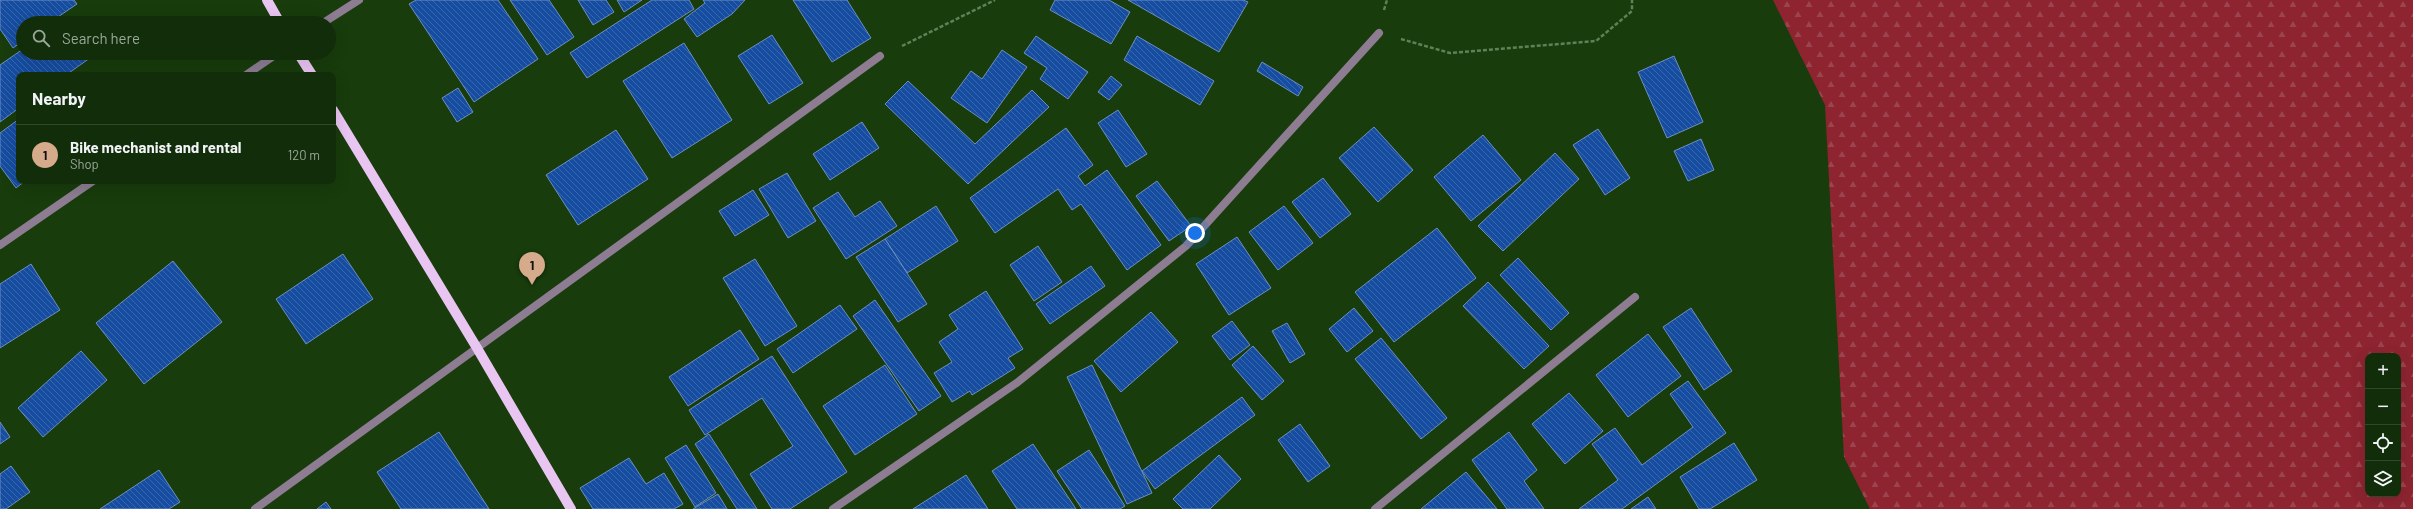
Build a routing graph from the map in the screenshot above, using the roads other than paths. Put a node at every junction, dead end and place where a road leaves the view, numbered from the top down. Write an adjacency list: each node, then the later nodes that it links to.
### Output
1 (267, 0): 3 (main road)
2 (359, 0): 4 (street)
3 (276, 16)
4 (334, 16)
5 (1378, 33): 18 (street)
6 (880, 56): 15 (street)
7 (268, 60): 9 (street)
8 (302, 60): 10 (main road)
9 (250, 72)
10 (310, 72)
11 (336, 115): 15 (main road)
12 (89, 184): 13 (street)
13 (0, 245)
14 (1635, 297): 19 (street)
15 (477, 348): 16 (street); 17 (main road)
16 (255, 509)
17 (571, 509)
18 (833, 509)
19 (1375, 509)

